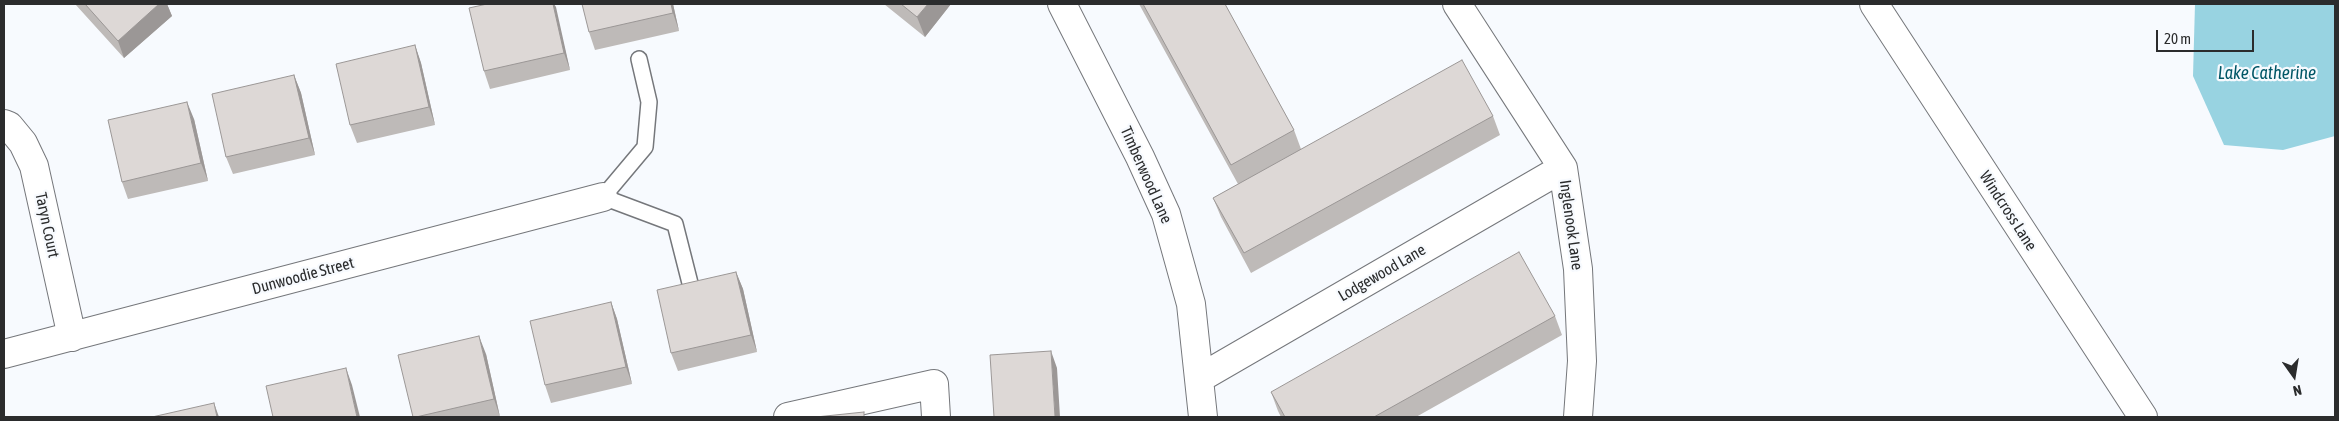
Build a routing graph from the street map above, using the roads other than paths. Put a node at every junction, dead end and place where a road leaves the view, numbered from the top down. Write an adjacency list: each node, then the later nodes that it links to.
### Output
1 (1062, 4): 11 (street, Timberwood Lane)
2 (1457, 4): 6 (street, Inglenook Lane)
3 (1874, 4): 16 (street, Windcross Lane)
4 (639, 59): 7 (lane)
5 (4, 124): 9 (street, Taryn Court)
6 (1563, 168): 11 (street, Lodgewood Lane); 15 (street, Inglenook Lane)
7 (603, 197): 8 (lane); 9 (street, Dunwoodie Street)
8 (692, 291)
9 (72, 337): 10 (street, Dunwoodie Street)
10 (4, 354)
11 (1200, 378): 14 (street, Timberwood Lane)
12 (788, 417): 13 (street)
13 (936, 417)
14 (1203, 417)
15 (1578, 417)
16 (2143, 417)

